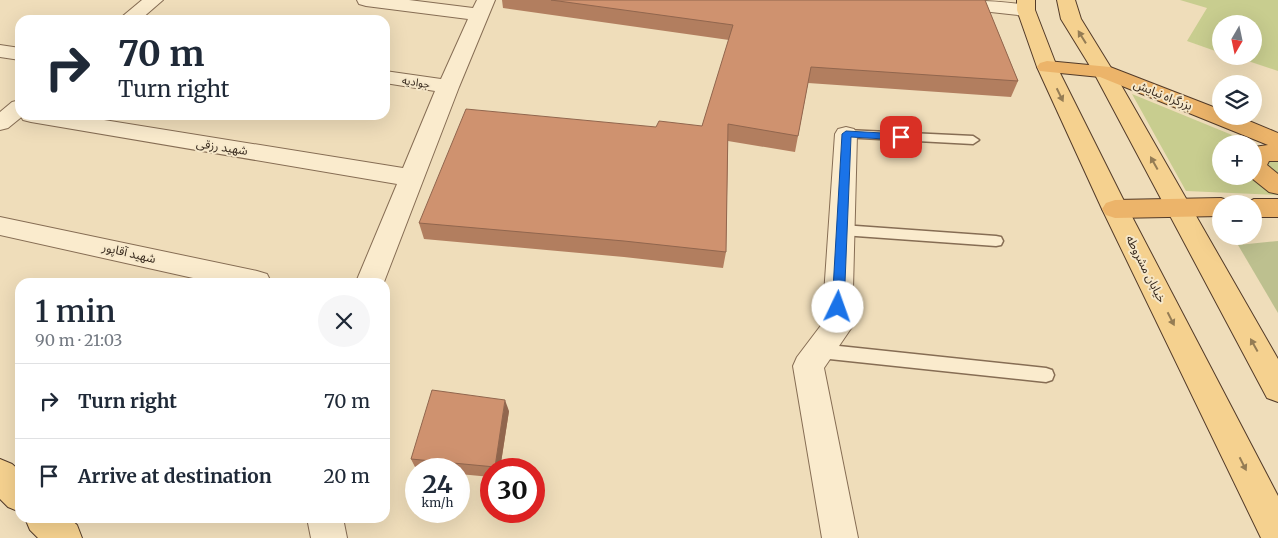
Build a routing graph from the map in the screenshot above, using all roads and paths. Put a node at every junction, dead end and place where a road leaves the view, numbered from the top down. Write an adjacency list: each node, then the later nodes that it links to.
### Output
1 (154, 0): 7 (street)
2 (366, 0): 6 (street)
3 (936, 0): 5 (street)
4 (1066, 0): 11 (main road, one-way to 4)
5 (1026, 5): 10 (main road, خیابان مشروطه)
6 (483, 8): 13 (street)
7 (134, 15)
8 (0, 51): 9 (street)
9 (15, 53)
10 (1047, 67): 11 (highway, بزرگراه نیایش); 27 (main road, خیابان مشروطه, one-way to 27)
11 (1103, 71): 17 (highway, بزرگراه نیایش); 23 (main road, one-way to 11)
12 (390, 79): 13 (street, جوادیه)
13 (448, 87): 21 (street)
14 (54, 120): 21 (street, شهید رزقی)
15 (846, 134): 16 (lane); 29 (street)
16 (973, 140)
17 (1278, 141)
18 (1262, 153): 19 (highway)
19 (1278, 153)
20 (1262, 174): 22 (highway)
21 (413, 178): 32 (street)
22 (1278, 186)
23 (1178, 206): 24 (highway); 27 (highway); 35 (main road, one-way to 23)
24 (1212, 207)
25 (1262, 208): 26 (highway)
26 (1278, 208)
27 (1116, 209): 40 (main road, خیابان مشروطه, one-way to 40)
28 (0, 226): 31 (street, شهید آقاپور)
29 (842, 230): 30 (lane); 33 (street)
30 (996, 241)
31 (239, 278)
32 (372, 278)
33 (820, 351): 34 (lane); 43 (street)
34 (1046, 375)
35 (1278, 388)
36 (0, 475): 37 (main road)
37 (15, 490)
38 (48, 523): 41 (main road)
39 (326, 523): 42 (street)
40 (1278, 533)
41 (64, 538)
42 (329, 538)
43 (840, 538)

